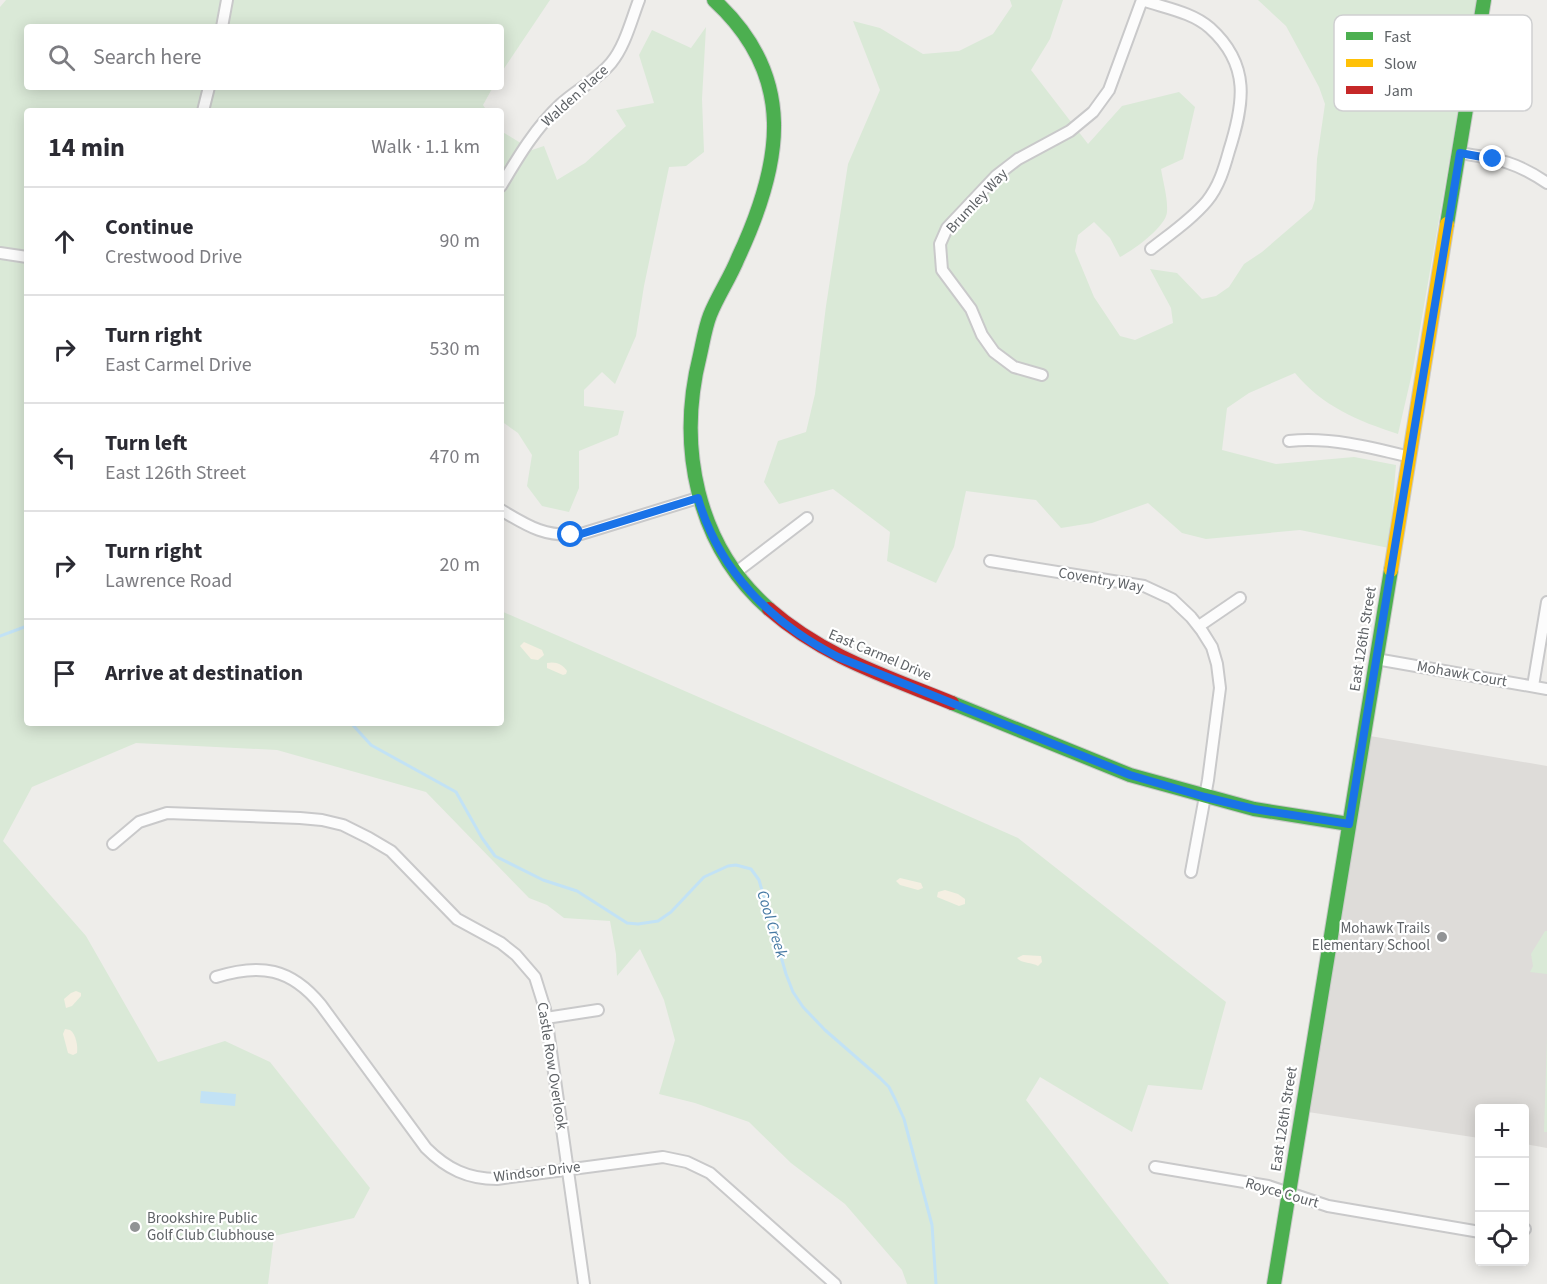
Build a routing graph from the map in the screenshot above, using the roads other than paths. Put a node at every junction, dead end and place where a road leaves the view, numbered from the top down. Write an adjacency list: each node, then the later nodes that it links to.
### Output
1 (227, 0): 7 (street)
2 (639, 0): 12 (street, Walden Place)
3 (1142, 0): 14 (street); 17 (street, Brumley Way)
4 (1484, 0): 6 (street, East 126th Street)
5 (722, 2): 20 (street, East Carmel Drive)
6 (1482, 15)
7 (223, 24)
8 (208, 90): 9 (street)
9 (203, 108)
10 (1467, 111): 11 (street, East 126th Street)
11 (1460, 153): 13 (street); 19 (street, East 126th Street)
12 (504, 181)
13 (1547, 183)
14 (1151, 249)
15 (0, 253): 16 (street)
16 (24, 257)
17 (1042, 375)
18 (1289, 441): 19 (street)
19 (1410, 457): 28 (street, East 126th Street)
20 (698, 498): 21 (street); 24 (street, East Carmel Drive)
21 (504, 512)
22 (807, 518): 24 (street)
23 (990, 561): 27 (street, Coventry Way)
24 (735, 573): 31 (street, East Carmel Drive)
25 (1240, 597): 27 (street)
26 (1547, 602): 29 (street)
27 (1199, 626): 31 (street, Coventry Way)
28 (1376, 659): 29 (street, Mohawk Court); 32 (street, East 126th Street)
29 (1533, 686): 30 (street, Mohawk Court)
30 (1547, 689)
31 (1205, 797): 32 (street, East Carmel Drive); 34 (street, Coventry Way)
32 (1349, 824): 40 (street, East 126th Street)
33 (113, 844): 37 (street, Castle Row Overlook)
34 (1191, 872)
35 (216, 978): 39 (street, Windsor Drive)
36 (598, 1010): 37 (street)
37 (546, 1018): 39 (street, Castle Row Overlook)
38 (1155, 1167): 40 (street, Royce Court)
39 (567, 1169): 42 (street, Castle Row Overlook); 43 (street, Windsor Drive)
40 (1289, 1192): 41 (street, Royce Court); 44 (street, East 126th Street)
41 (1475, 1231)
42 (584, 1284)
43 (835, 1284)
44 (1274, 1284)

